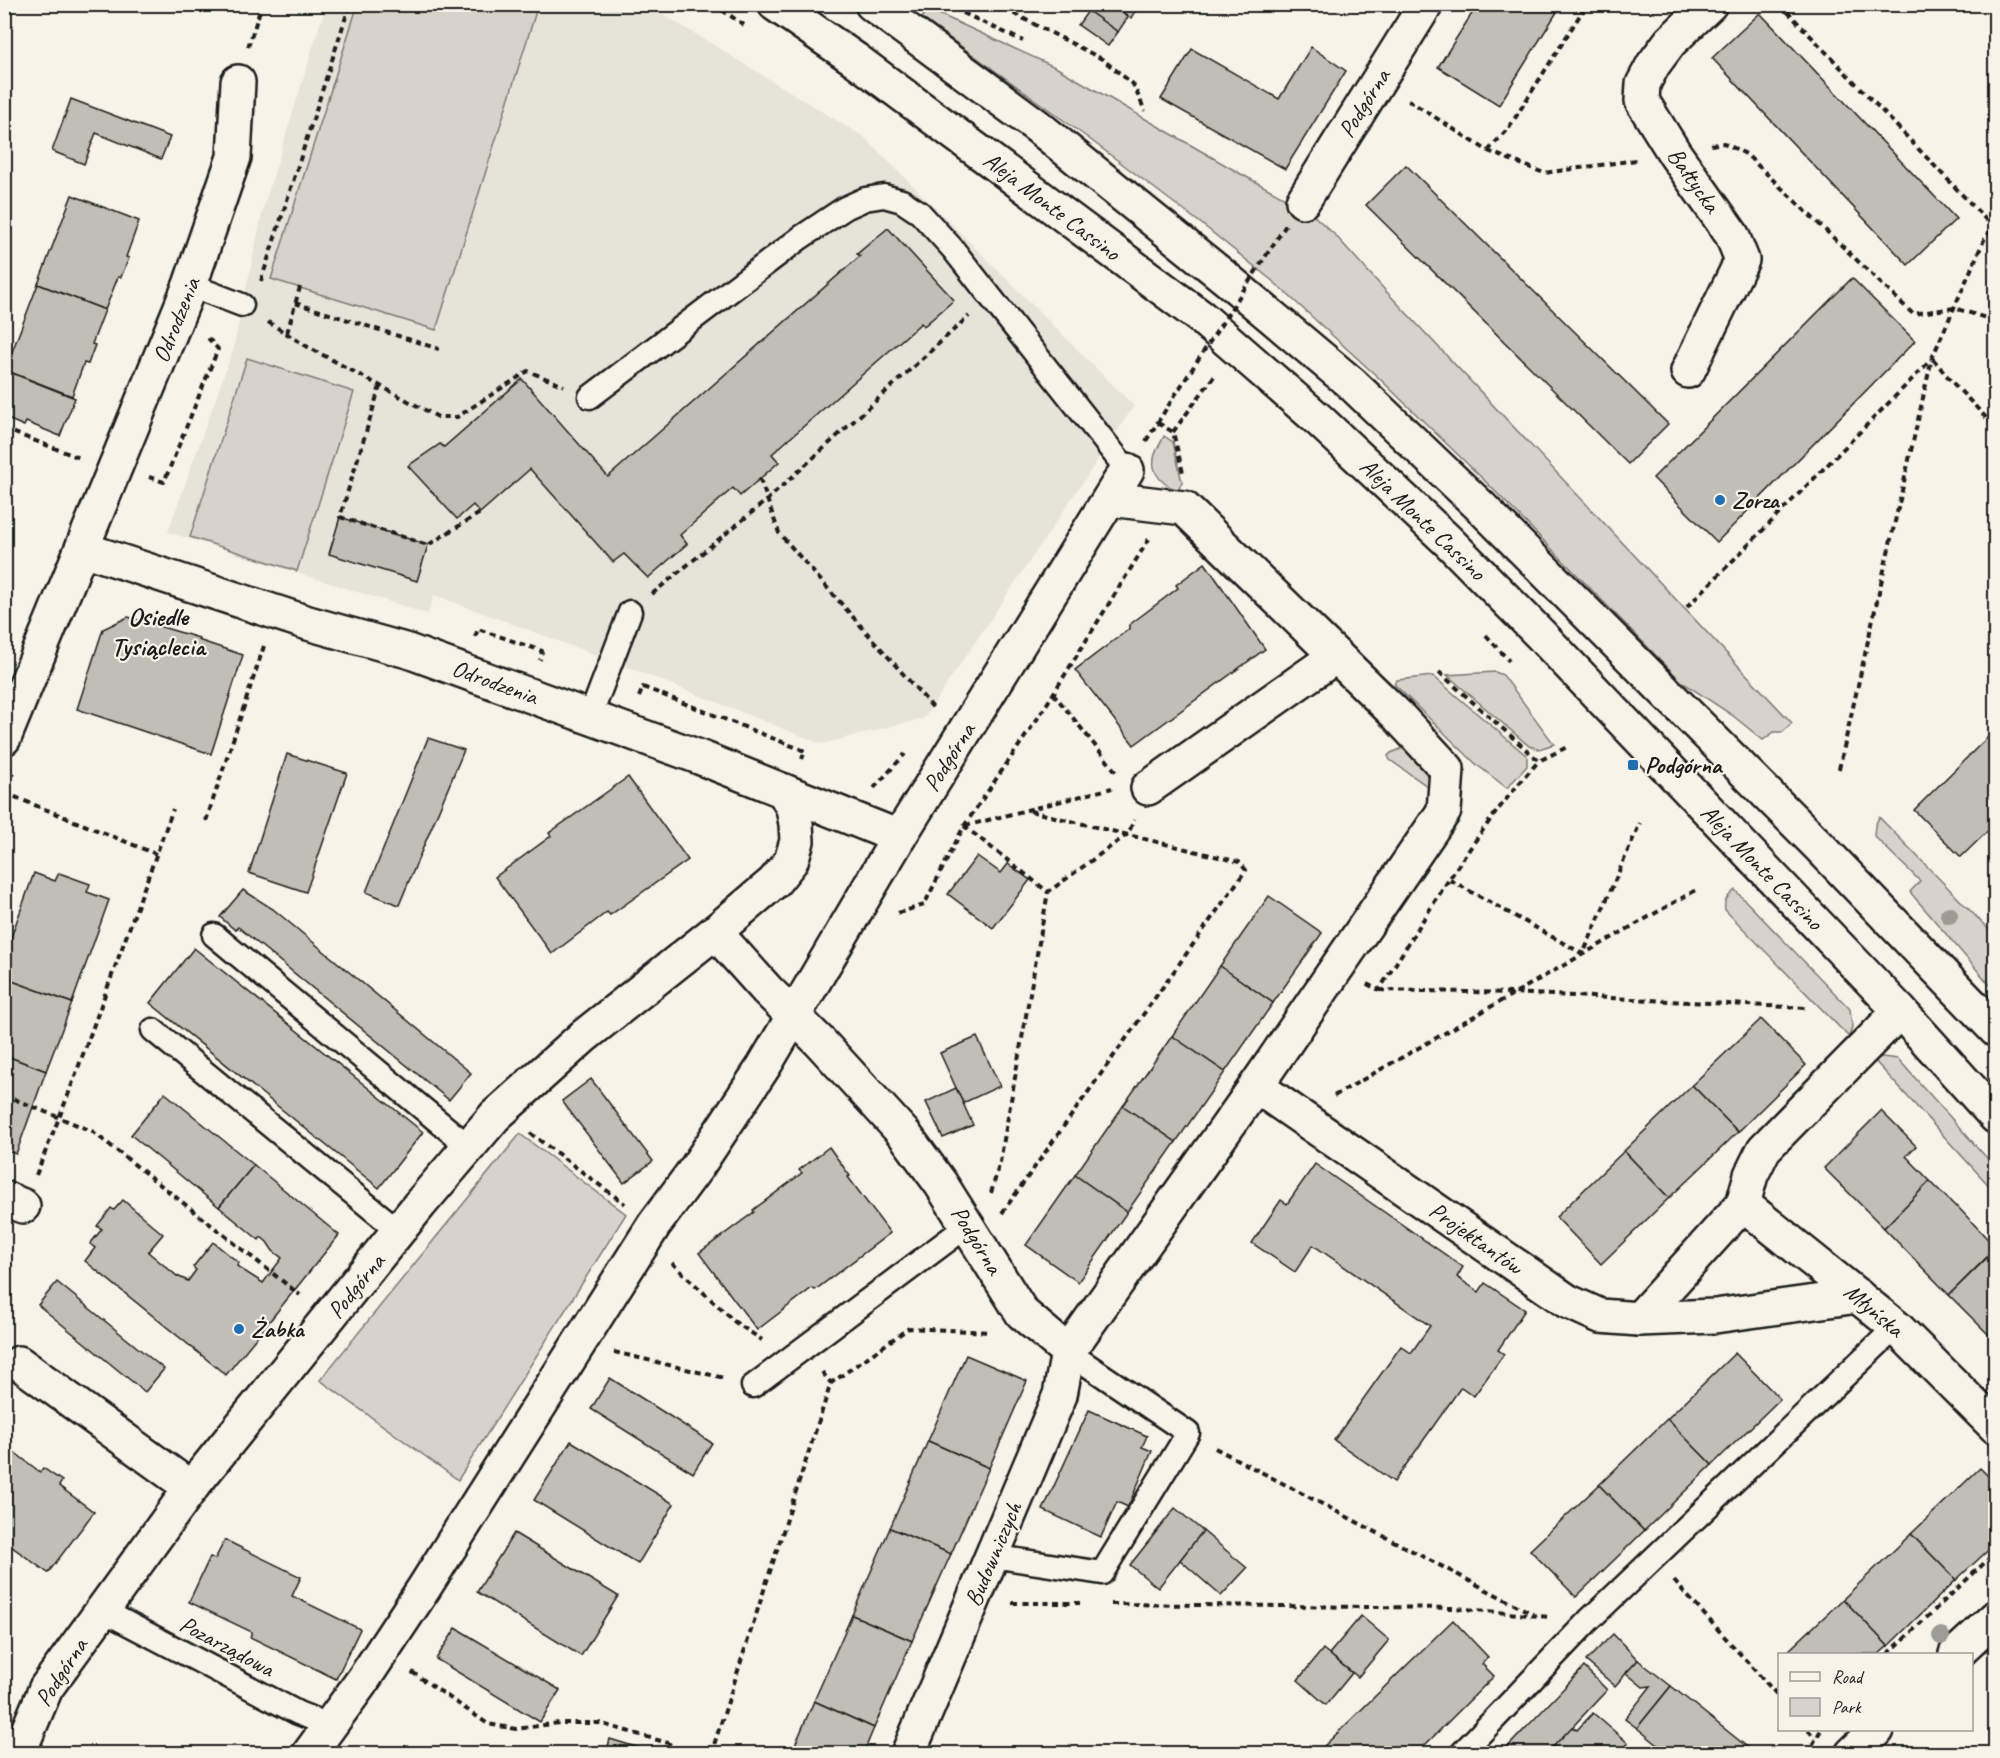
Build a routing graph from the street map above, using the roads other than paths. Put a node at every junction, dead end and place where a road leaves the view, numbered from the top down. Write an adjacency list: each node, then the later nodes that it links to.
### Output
1 (775, 4): 23 (street, Aleja Monte Cassino)
2 (872, 4): 26 (street, Aleja Monte Cassino)
3 (1426, 4): 6 (street, Podgórna)
4 (1710, 4): 9 (street, Bałtycka)
5 (238, 82): 7 (street, Odrodzenia)
6 (1295, 213)
7 (204, 290): 8 (lane); 13 (street, Odrodzenia)
8 (249, 309)
9 (1688, 371)
10 (590, 397): 11 (lane)
11 (1127, 470): 12 (street, Podgórna)
12 (1110, 500): 15 (street); 20 (street, Podgórna)
13 (83, 549): 16 (street, Odrodzenia); 17 (street, Odrodzenia)
14 (630, 612): 16 (lane)
15 (1336, 656): 19 (street); 27 (street)
16 (594, 707): 18 (street, Odrodzenia)
17 (4, 738)
18 (792, 777): 20 (street, Odrodzenia); 21 (street, Podgórna)
19 (1148, 788)
20 (899, 837): 24 (street, Podgórna)
21 (715, 932): 24 (street, Podgórna); 29 (street, Podgórna)
22 (214, 935): 29 (lane)
23 (1900, 1011): 28 (street, Aleja Monte Cassino); 30 (street)
24 (794, 1017): 32 (street, Podgórna); 45 (street, Podgórna)
25 (153, 1030): 31 (lane)
26 (1995, 1030)
27 (1256, 1086): 34 (street, Projektantów); 36 (street)
28 (1995, 1117)
29 (469, 1147): 31 (street, Podgórna)
30 (1743, 1204): 33 (street, Młyńska); 34 (street)
31 (399, 1231): 40 (street, Podgórna)
32 (974, 1235): 36 (street, Podgórna); 38 (lane)
33 (1858, 1296): 34 (street, Projektantów); 35 (street, Młyńska)
34 (1639, 1318)
35 (1896, 1327): 39 (street, Młyńska); 50 (lane)
36 (1068, 1352): 41 (street, Budowniczych); 41 (lane)
37 (19, 1363): 40 (street)
38 (753, 1386)
39 (1995, 1427)
40 (192, 1488): 42 (street, Podgórna)
41 (992, 1556): 49 (street, Budowniczych)
42 (102, 1610): 45 (lane, Pozarządowa); 47 (street, Podgórna)
43 (1995, 1617): 44 (street)
44 (1957, 1653)
45 (330, 1725): 48 (street, Podgórna)
46 (1876, 1731): 51 (street)
47 (22, 1754)
48 (309, 1754)
49 (908, 1754)
50 (1461, 1754)
51 (1852, 1754)

